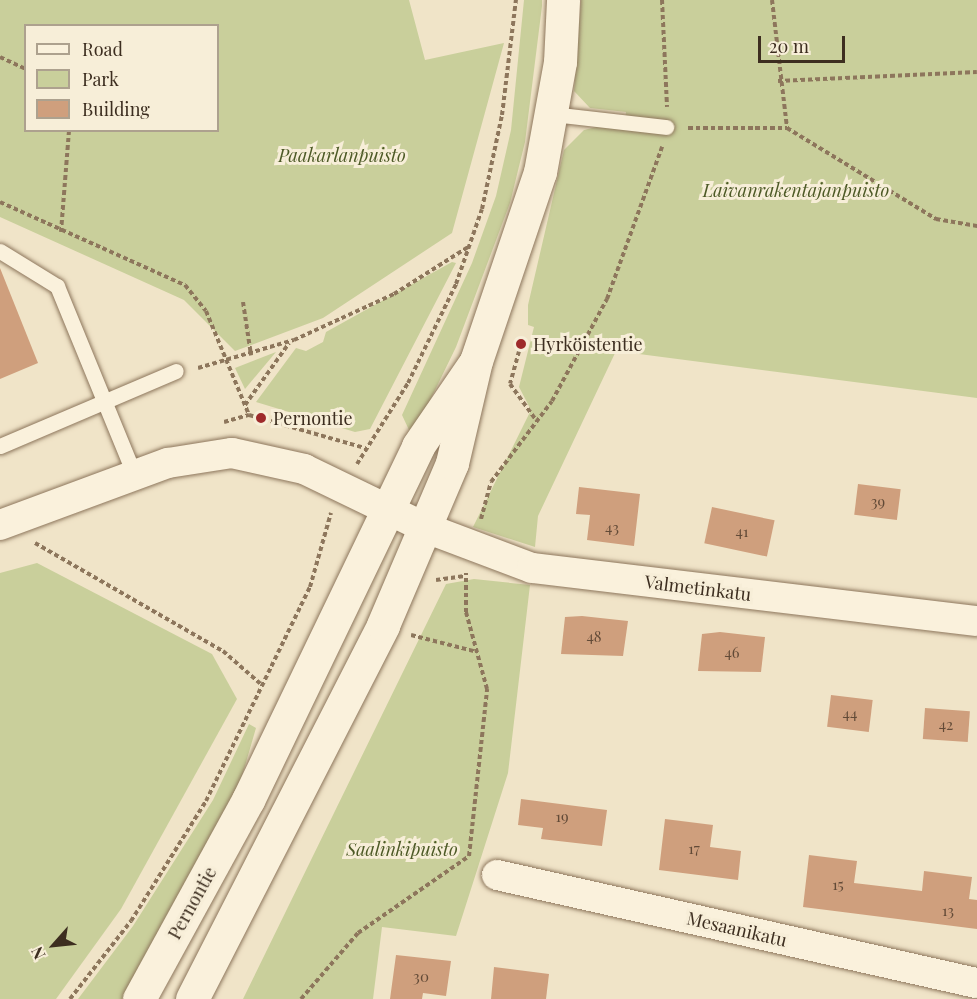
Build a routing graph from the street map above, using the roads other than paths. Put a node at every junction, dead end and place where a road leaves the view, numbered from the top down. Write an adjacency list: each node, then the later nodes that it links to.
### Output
1 (563, 0): 2 (street, Pernontie)
2 (552, 114): 3 (lane); 5 (street, Pernontie)
3 (666, 127)
4 (0, 251): 7 (lane)
5 (476, 361): 10 (street, Pernontie); 12 (street, Pernontie)
6 (176, 371): 7 (lane)
7 (103, 403): 8 (lane); 9 (lane)
8 (0, 446)
9 (134, 474): 10 (street); 11 (street)
10 (387, 511): 12 (street); 16 (street, Pernontie)
11 (0, 525)
12 (426, 528): 13 (street, Valmetinkatu); 17 (street, Pernontie)
13 (977, 621)
14 (497, 875): 15 (street, Mesaanikatu)
15 (977, 983)
16 (139, 999)
17 (192, 999)

